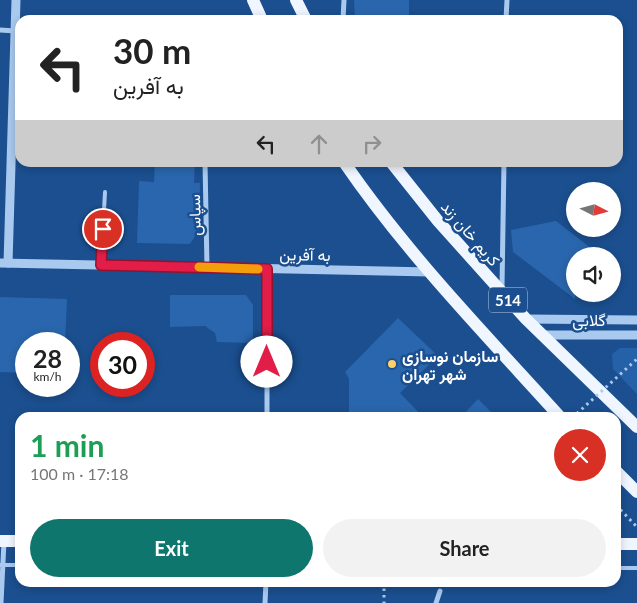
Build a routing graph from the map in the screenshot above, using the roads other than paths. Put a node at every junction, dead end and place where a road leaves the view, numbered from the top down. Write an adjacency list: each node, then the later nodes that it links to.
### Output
1 (16, 0): 6 (street)
2 (253, 0): 7 (main road)
3 (296, 0): 8 (main road)
4 (344, 0): 9 (street)
5 (507, 0): 10 (street)
6 (16, 15)
7 (260, 15)
8 (304, 15)
9 (344, 15)
10 (506, 15)
11 (0, 30): 12 (street)
12 (15, 31)
13 (15, 50): 19 (street)
14 (205, 167): 21 (street, سپاس)
15 (348, 167): 23 (main road, 514)
16 (395, 167): 24 (main road, کریم خان زند / 514)
17 (504, 167): 24 (street)
18 (105, 192): 20 (lane)
19 (4, 263): 20 (street, به آفرین)
20 (101, 265): 21 (street, به آفرین)
21 (207, 268): 22 (street, به آفرین)
22 (267, 269): 23 (street, به آفرین); 29 (street)
23 (430, 272): 30 (main road, 514)
24 (502, 293): 25 (main road, کریم خان زند / 514)
25 (526, 319): 26 (street, گلابی); 27 (main road, کریم خان زند / 514)
26 (637, 320)
27 (541, 335): 28 (street, گلابی); 31 (main road, کریم خان زند / 514)
28 (637, 335)
29 (267, 412)
30 (556, 412)
31 (637, 427)
32 (621, 476): 33 (main road)
33 (637, 492)
34 (2, 541): 35 (main road); 38 (street)
35 (15, 541)
36 (621, 544): 37 (main road)
37 (637, 544)
38 (2, 565): 39 (lane); 44 (street)
39 (15, 566)
40 (621, 568): 41 (lane)
41 (637, 568)
42 (266, 587): 45 (street)
43 (440, 591): 46 (street)
44 (1, 603)
45 (266, 603)
46 (436, 603)

